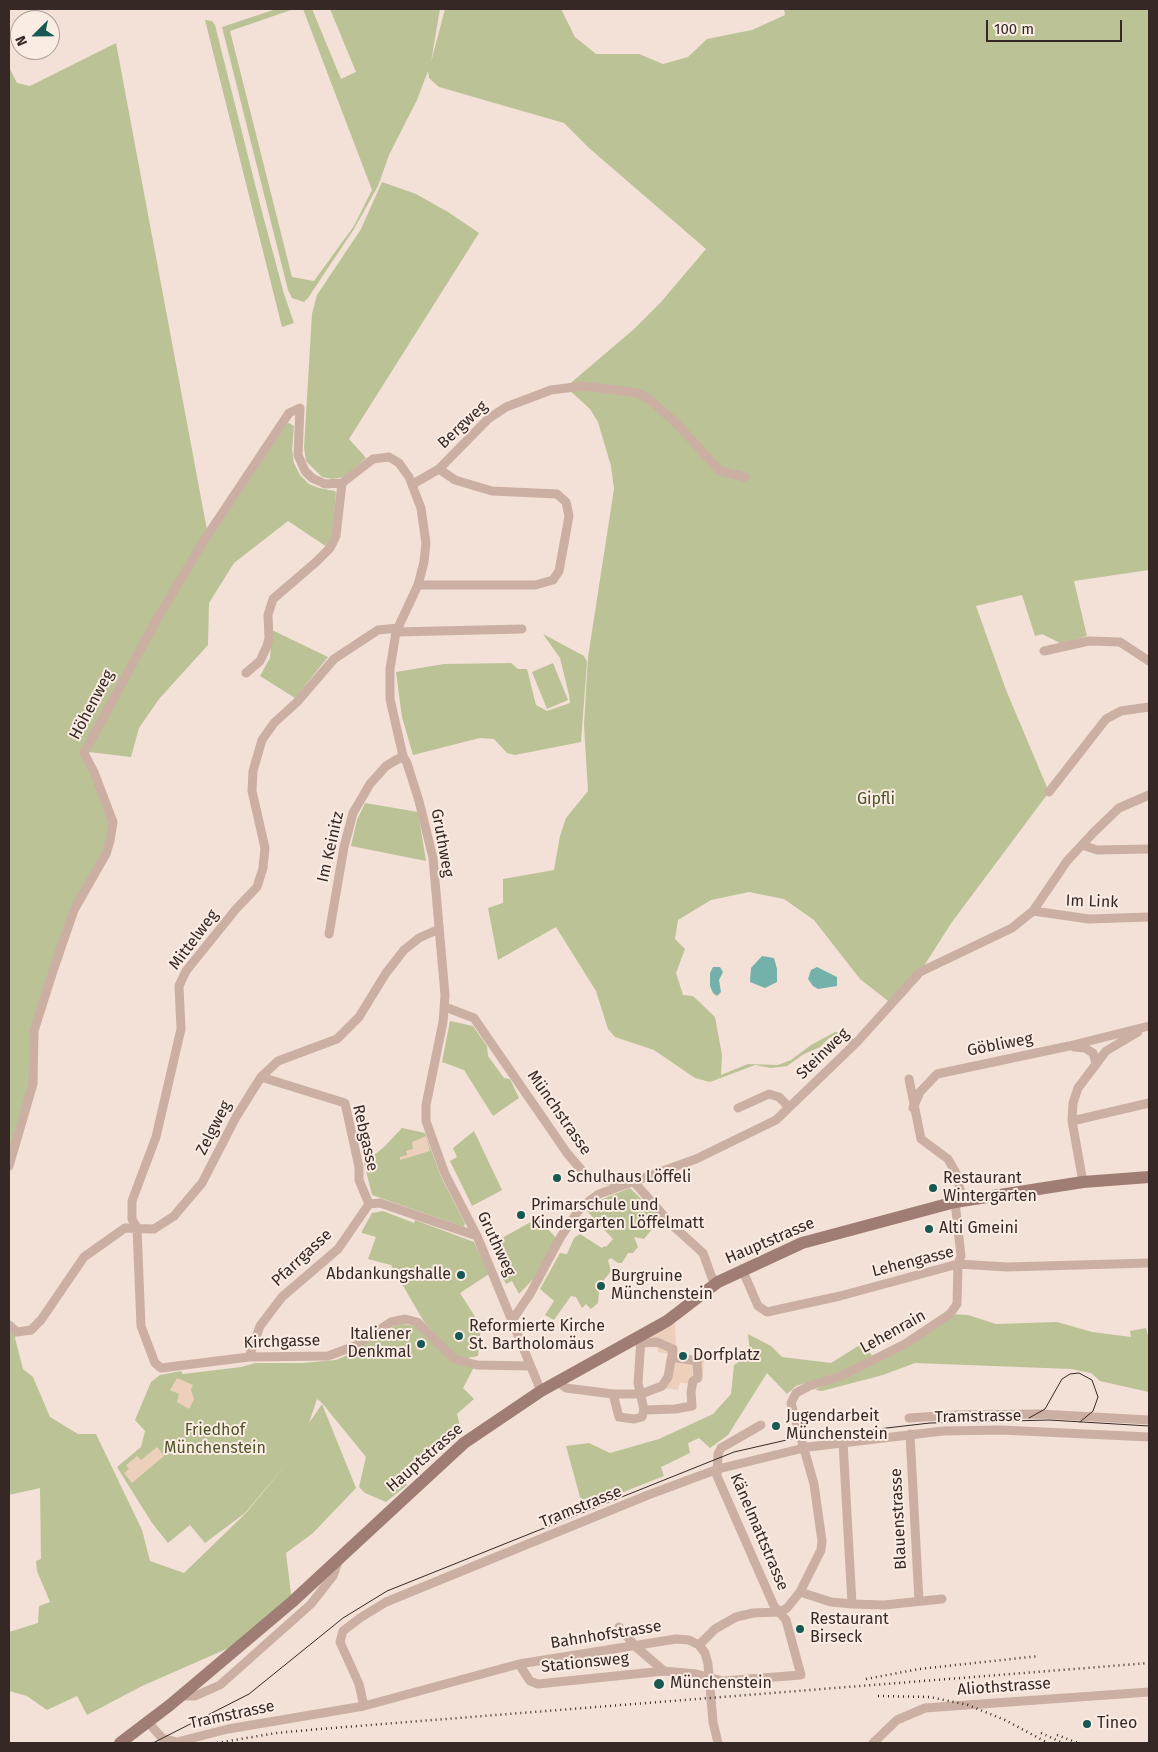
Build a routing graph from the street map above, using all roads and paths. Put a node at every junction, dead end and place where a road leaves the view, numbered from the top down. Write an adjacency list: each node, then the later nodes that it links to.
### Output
1 (439, 469): 2 (street, Bergweg); 4 (street, Bergweg); 5 (street)
2 (745, 477)
3 (342, 483): 4 (street, Gruthweg); 10 (street); 32 (street, Höhenweg)
4 (413, 484): 5 (street, Gruthweg)
5 (418, 584): 7 (street, Gruthweg)
6 (522, 629): 7 (street, Mittelweg)
7 (397, 630): 12 (street, Gruthweg); 38 (street, Mittelweg)
8 (1044, 651): 9 (street)
9 (1149, 660)
10 (246, 673)
11 (1149, 707): 13 (street)
12 (402, 756): 19 (street, Gruthweg); 20 (street, Im Keinitz)
13 (1049, 792)
14 (1149, 795): 15 (street, Steinweg)
15 (1082, 844): 16 (street); 17 (street, Steinweg)
16 (1149, 849)
17 (1034, 911): 18 (street, Im Link); 28 (street, Steinweg)
18 (1149, 917)
19 (438, 929): 21 (street, Gruthweg); 25 (street, Zelgweg)
20 (329, 934)
21 (445, 1007): 34 (street, Münchstrasse); 39 (street, Gruthweg)
22 (1149, 1026): 23 (street, Göbliweg); 24 (street)
23 (1069, 1046): 24 (street, Göbliweg); 30 (street, Göbliweg)
24 (1096, 1063): 31 (street)
25 (261, 1077): 37 (street, Rebgasse); 38 (street, Zelgweg)
26 (909, 1079): 30 (street, Lehenrain)
27 (1149, 1103): 31 (street)
28 (789, 1107): 29 (street); 34 (street, Steinweg)
29 (738, 1108)
30 (913, 1108): 36 (street, Lehenrain)
31 (1072, 1121): 35 (street)
32 (9, 1166)
33 (1149, 1177): 35 (main road, Hauptstrasse)
34 (634, 1182): 43 (street); 44 (street, Steinweg)
35 (1083, 1182): 36 (main road, Hauptstrasse)
36 (959, 1202): 41 (street, Lehenrain); 42 (main road, Hauptstrasse)
37 (369, 1204): 39 (street); 47 (street, Pfarrgasse)
38 (137, 1228): 45 (street, Zelgweg); 50 (street, Mittelweg)
39 (477, 1236): 44 (street, Gruthweg)
40 (1149, 1263): 41 (street, Lehengasse)
41 (958, 1264): 42 (street, Lehengasse); 62 (street, Lehenrain)
42 (742, 1269): 43 (main road, Hauptstrasse)
43 (718, 1282): 46 (main road, Hauptstrasse)
44 (513, 1319): 49 (street, Gruthweg)
45 (9, 1325)
46 (641, 1339): 48 (street); 51 (main road, Hauptstrasse); 54 (street)
47 (249, 1357): 49 (street, Kirchgasse); 50 (street, Kirchgasse)
48 (672, 1357): 54 (street); 55 (street)
49 (530, 1366): 52 (street, Gruthweg)
50 (161, 1368)
51 (558, 1382): 52 (main road, Hauptstrasse); 53 (street)
52 (541, 1391): 64 (main road, Hauptstrasse)
53 (613, 1394): 54 (street); 55 (street)
54 (641, 1394): 55 (street)
55 (644, 1410)
56 (909, 1418): 57 (street, Tramstrasse)
57 (1149, 1420)
58 (761, 1425): 63 (street, Känelmattstrasse)
59 (910, 1434): 60 (street, Tramstrasse); 61 (street, Tramstrasse); 67 (street, Blauenstrasse)
60 (1149, 1437)
61 (843, 1442): 62 (street, Tramstrasse); 68 (street)
62 (803, 1448): 63 (street, Tramstrasse); 65 (street, Lehenrain)
63 (718, 1469): 69 (street, Känelmattstrasse); 76 (street, Tramstrasse)
64 (340, 1556): 75 (main road, Hauptstrasse); 75 (street, Hauptstrasse)
65 (800, 1592): 68 (street); 69 (street, Lehenrain)
66 (942, 1599): 67 (street)
67 (919, 1601): 68 (street)
68 (852, 1604)
69 (779, 1612): 71 (street); 73 (street, Stationsweg)
70 (619, 1628): 73 (street, Stationsweg)
71 (699, 1645): 72 (street, Bahnhofstrasse); 79 (street)
72 (519, 1664): 73 (street, Stationsweg); 76 (street, Bahnhofstrasse)
73 (664, 1671)
74 (1149, 1692): 80 (street, Aliothstrasse)
75 (181, 1696): 77 (main road, Hauptstrasse)
76 (364, 1706): 77 (street, Tramstrasse)
77 (148, 1722): 78 (main road, Hauptstrasse)
78 (120, 1743)
79 (718, 1743)
80 (872, 1743)

